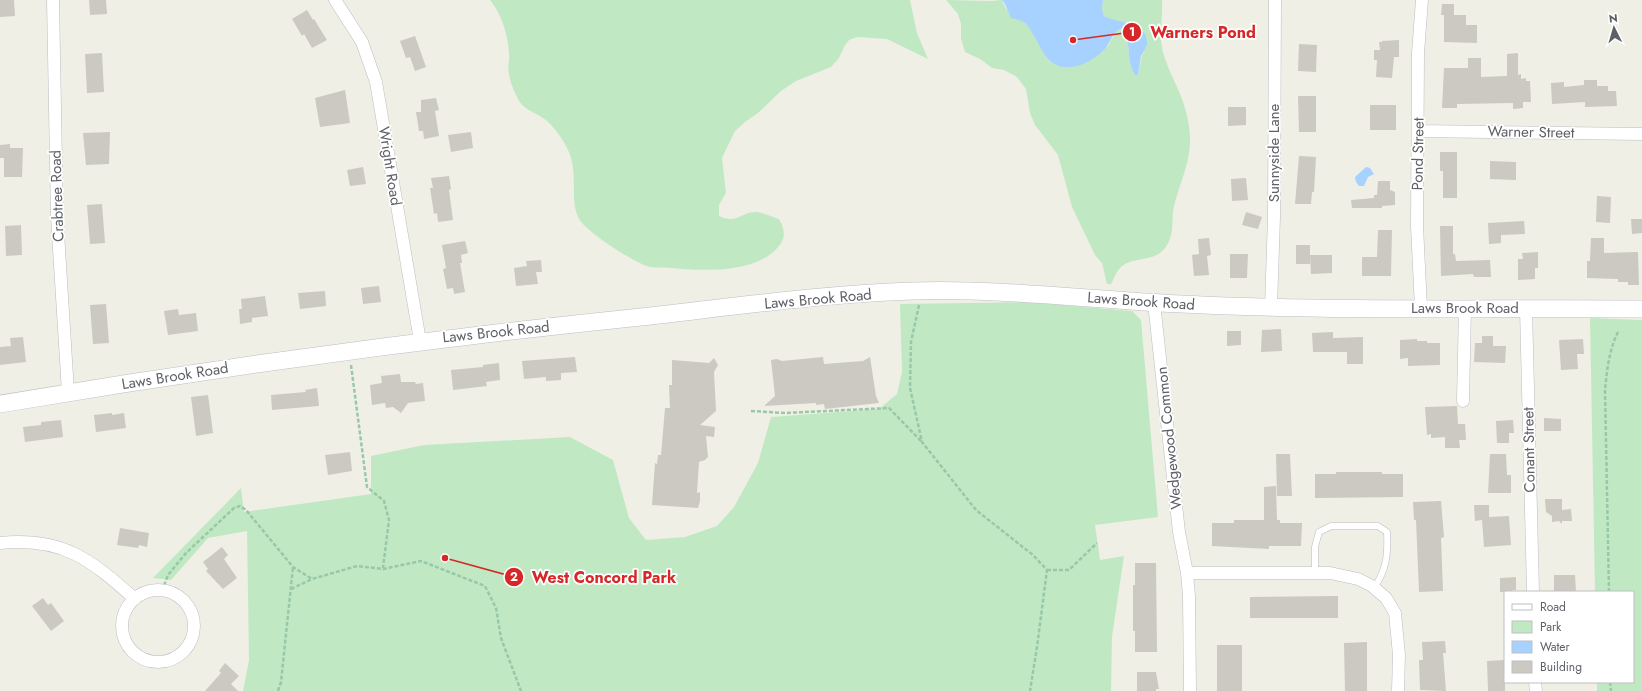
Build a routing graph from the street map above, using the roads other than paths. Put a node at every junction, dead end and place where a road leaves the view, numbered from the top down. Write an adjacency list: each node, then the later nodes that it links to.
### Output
1 (53, 0): 14 (street, Crabtree Road)
2 (336, 0): 13 (street, Wright Road)
3 (1275, 0): 8 (street, Sunnyside Lane)
4 (1422, 0): 5 (street, Pond Street)
5 (1419, 131): 6 (street, Warner Street); 9 (street, Pond Street)
6 (1636, 133)
7 (1154, 303): 8 (street, Laws Brook Road); 13 (street, Laws Brook Road); 19 (street, Wedgewood Common)
8 (1271, 306): 9 (street, Laws Brook Road)
9 (1421, 308): 10 (street, Laws Brook Road)
10 (1465, 308): 11 (street, Laws Brook Road); 15 (street)
11 (1526, 308): 12 (street, Laws Brook Road); 21 (street, Conant Street)
12 (1642, 309)
13 (420, 341): 14 (street, Laws Brook Road)
14 (68, 392): 16 (street, Laws Brook Road)
15 (1463, 401)
16 (0, 404)
17 (0, 543): 22 (street)
18 (1314, 572): 19 (street); 20 (street); 20 (lane)
19 (1187, 573): 23 (street, Wedgewood Common)
20 (1374, 588): 24 (street)
21 (1533, 591)
22 (135, 599): 22 (street)
23 (1190, 691)
24 (1398, 691)

